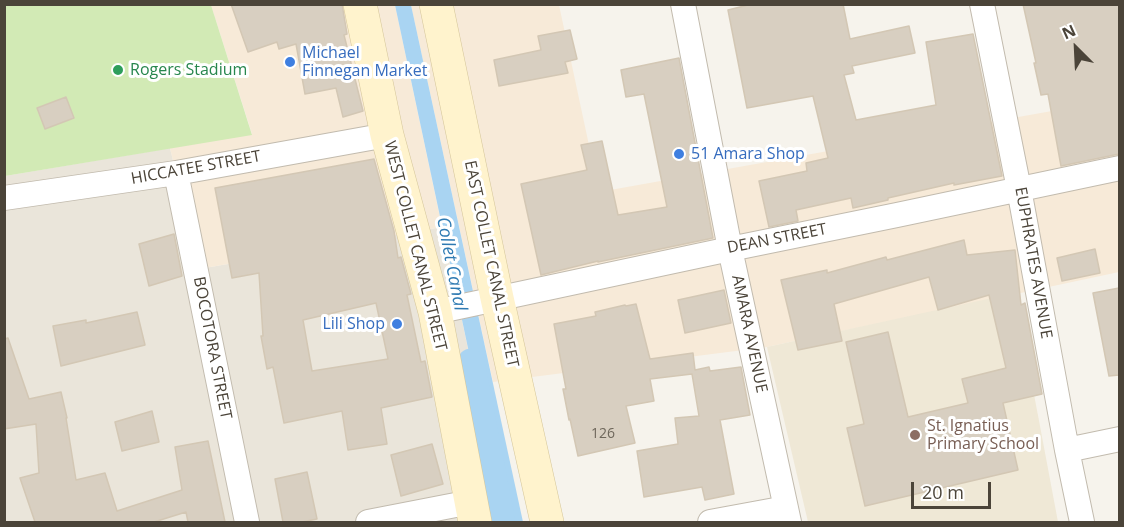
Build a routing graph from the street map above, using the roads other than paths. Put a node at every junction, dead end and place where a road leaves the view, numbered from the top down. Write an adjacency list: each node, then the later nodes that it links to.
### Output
1 (360, 4): 5 (street, WEST COLLET CANAL STREET)
2 (436, 4): 11 (street, EAST COLLET CANAL STREET)
3 (683, 4): 10 (street, AMARA AVENUE)
4 (982, 4): 8 (street, EUPHRATES AVENUE)
5 (387, 135): 7 (street, HICCATEE STREET); 12 (street, WEST COLLET CANAL STREET)
6 (1119, 168): 8 (street, DEAN STREET)
7 (176, 173): 9 (street, HICCATEE STREET); 17 (street, BOCOTORA STREET)
8 (1019, 189): 10 (street, DEAN STREET); 14 (street, EUPHRATES AVENUE)
9 (4, 198)
10 (730, 249): 11 (street, DEAN STREET); 16 (street, AMARA AVENUE)
11 (487, 300): 12 (street, DEAN STREET); 19 (street, EAST COLLET CANAL STREET)
12 (442, 310): 15 (street, WEST COLLET CANAL STREET)
13 (1119, 439): 14 (street)
14 (1067, 450): 21 (street, EUPHRATES AVENUE)
15 (473, 512): 18 (street)
16 (787, 515): 20 (street)
17 (247, 522)
18 (368, 522)
19 (547, 522)
20 (711, 522)
21 (1082, 522)

